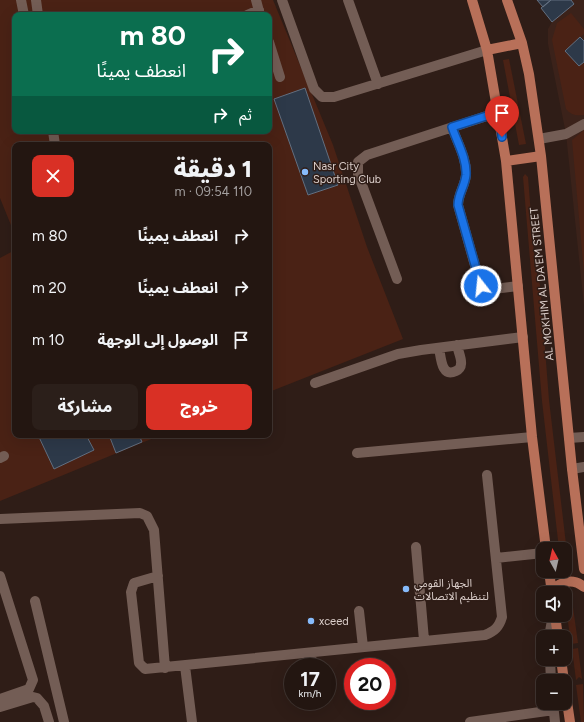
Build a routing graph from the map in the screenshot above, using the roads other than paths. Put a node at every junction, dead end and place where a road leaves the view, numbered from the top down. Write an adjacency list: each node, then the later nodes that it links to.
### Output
1 (21, 0): 8 (street)
2 (36, 0): 9 (street)
3 (256, 0): 10 (street)
4 (282, 0): 15 (street)
5 (348, 0): 15 (street)
6 (472, 0): 12 (main road, AL MOKHIM AL DA'EM STREET)
7 (507, 0): 11 (main road, AL MOKHIM AL DA'EM STREET)
8 (23, 12)
9 (38, 12)
10 (260, 12)
11 (522, 43): 12 (main road); 19 (main road, AL MOKHIM AL DA'EM STREET)
12 (487, 50): 15 (street); 16 (main road, AL MOKHIM AL DA'EM STREET)
13 (272, 52): 14 (street)
14 (280, 77)
15 (378, 84)
16 (499, 112): 18 (street); 21 (main road, AL MOKHIM AL DA'EM STREET)
17 (584, 124): 19 (street)
18 (452, 127): 22 (street); 23 (street)
19 (539, 139): 20 (main road, AL MOKHIM AL DA'EM STREET)
20 (541, 156): 21 (main road); 30 (main road, AL MOKHIM AL DA'EM STREET)
21 (506, 161): 23 (main road, AL MOKHIM AL DA'EM STREET)
22 (397, 279)
23 (518, 286): 24 (main road, AL MOKHIM AL DA'EM STREET)
24 (523, 337): 25 (street); 28 (main road, AL MOKHIM AL DA'EM STREET)
25 (457, 345): 26 (street); 26 (street)
26 (439, 348): 27 (street)
27 (315, 383)
28 (532, 437): 31 (street); 36 (main road, AL MOKHIM AL DA'EM STREET)
29 (584, 437): 30 (street)
30 (569, 438): 33 (main road, AL MOKHIM AL DA'EM STREET)
31 (357, 453)
32 (584, 467): 33 (street)
33 (572, 469): 40 (main road, AL MOKHIM AL DA'EM STREET)
34 (487, 475): 39 (street)
35 (0, 519): 42 (street)
36 (545, 542)
37 (416, 547): 47 (street)
38 (536, 554): 39 (street)
39 (496, 558): 47 (street)
40 (584, 568)
41 (0, 576): 53 (street)
42 (158, 576): 52 (street); 52 (street)
43 (557, 586): 44 (main road)
44 (584, 586)
45 (35, 601): 59 (street)
46 (359, 611): 48 (street)
47 (424, 640): 48 (street)
48 (363, 648): 49 (street)
49 (311, 653): 50 (street); 51 (street)
50 (311, 658)
51 (185, 666): 52 (street); 60 (street)
52 (165, 668)
53 (0, 699)
54 (0, 707): 58 (street)
55 (536, 709): 61 (street)
56 (554, 710): 62 (street)
57 (568, 710): 63 (main road)
58 (49, 722)
59 (64, 722)
60 (192, 722)
61 (470, 722)
62 (555, 722)
63 (570, 722)

